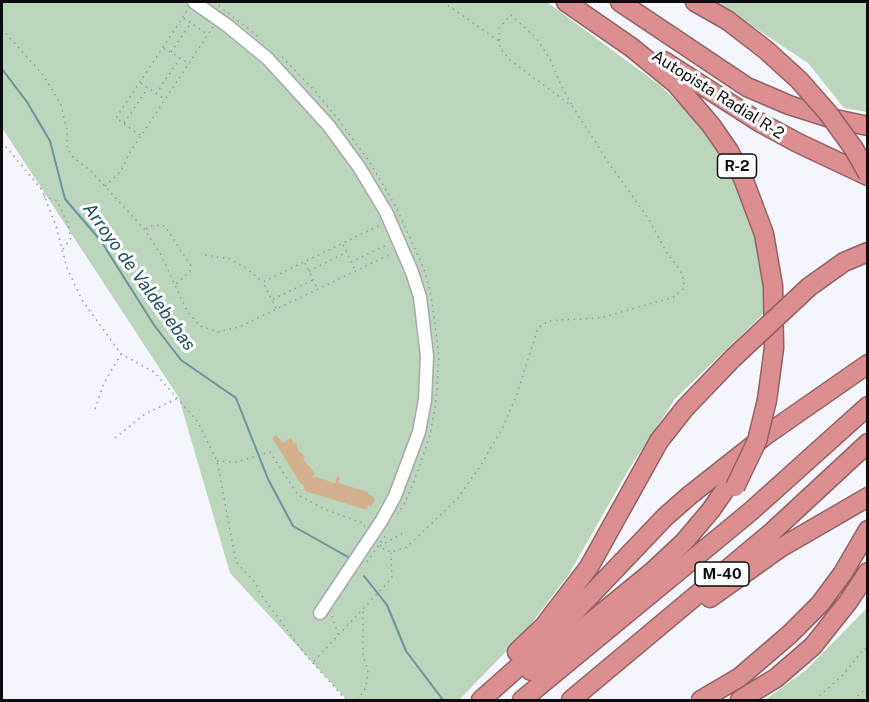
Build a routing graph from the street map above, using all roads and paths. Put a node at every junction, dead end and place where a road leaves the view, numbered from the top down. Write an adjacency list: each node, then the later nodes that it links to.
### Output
1 (443, 2): 12 (path)
2 (566, 2): 55 (highway, Autopista Radial R-2 / R-2, bridge)
3 (576, 2): 26 (highway, Autopista Radial R-2)
4 (620, 2): 23 (highway)
5 (695, 2): 26 (highway, Autopista Radial R-2, bridge)
6 (192, 5): 7 (path); 8 (street)
7 (182, 18): 9 (path); 13 (path)
8 (218, 19): 11 (path); 29 (street)
9 (190, 23): 11 (path); 14 (path)
10 (2, 29): 27 (path)
11 (208, 34): 16 (path)
12 (499, 42): 21 (path); 21 (path)
13 (163, 47): 14 (path); 17 (path)
14 (171, 52): 15 (path)
15 (180, 58): 16 (path); 19 (path)
16 (189, 64): 20 (path)
17 (140, 83): 18 (path); 22 (path)
18 (148, 88): 19 (path); 22 (path)
19 (156, 94): 20 (path)
20 (165, 99): 24 (path)
21 (573, 107): 60 (path)
22 (124, 124): 24 (path)
23 (867, 126)
24 (140, 135): 27 (path)
25 (2, 142): 28 (path)
26 (867, 175)
27 (105, 186): 30 (path)
28 (44, 196): 32 (path); 32 (path)
29 (390, 221): 31 (path); 33 (street)
30 (145, 230): 43 (path); 43 (path)
31 (343, 243): 34 (path); 37 (path)
32 (63, 250): 47 (path)
33 (407, 251): 38 (path); 40 (path); 59 (street)
34 (347, 252): 38 (path); 39 (path)
35 (867, 252): 76 (highway, bridge)
36 (205, 255): 42 (path)
37 (304, 261): 39 (path); 42 (path)
38 (351, 262): 40 (path)
39 (309, 271): 41 (path)
40 (356, 271): 44 (path)
41 (313, 280): 44 (path); 45 (path)
42 (263, 282): 45 (path)
43 (175, 285): 46 (path)
44 (318, 289): 46 (path)
45 (272, 300): 46 (path)
46 (276, 309)
47 (121, 354): 49 (path); 51 (path)
48 (867, 364): 77 (highway)
49 (179, 398): 52 (path); 54 (path)
50 (867, 406): 65 (highway, M-40)
51 (95, 409)
52 (115, 438)
53 (867, 443): 71 (highway, M-40)
54 (217, 461): 59 (path); 72 (path)
55 (733, 484): 65 (highway, Autopista Radial R-2 / R-2); 78 (highway)
56 (867, 497): 71 (highway)
57 (867, 530): 81 (highway)
58 (403, 533): 59 (path)
59 (373, 543): 60 (path); 64 (street)
60 (391, 552): 63 (path)
61 (867, 572): 68 (highway)
62 (867, 592): 68 (highway)
63 (363, 607): 66 (path); 75 (path)
64 (326, 612): 66 (path)
65 (614, 626): 79 (highway, M-40)
66 (338, 635): 72 (path)
67 (867, 645): 69 (path)
68 (813, 646): 82 (highway)
69 (863, 650): 70 (path); 83 (path)
70 (867, 651)
71 (621, 660): 80 (highway, M-40)
72 (312, 662): 74 (path)
73 (867, 687): 84 (path)
74 (346, 700)
75 (358, 700)
76 (466, 700)
77 (481, 700)
78 (495, 700)
79 (522, 700)
80 (572, 700)
81 (701, 700)
82 (740, 700)
83 (814, 700)
84 (853, 700)

